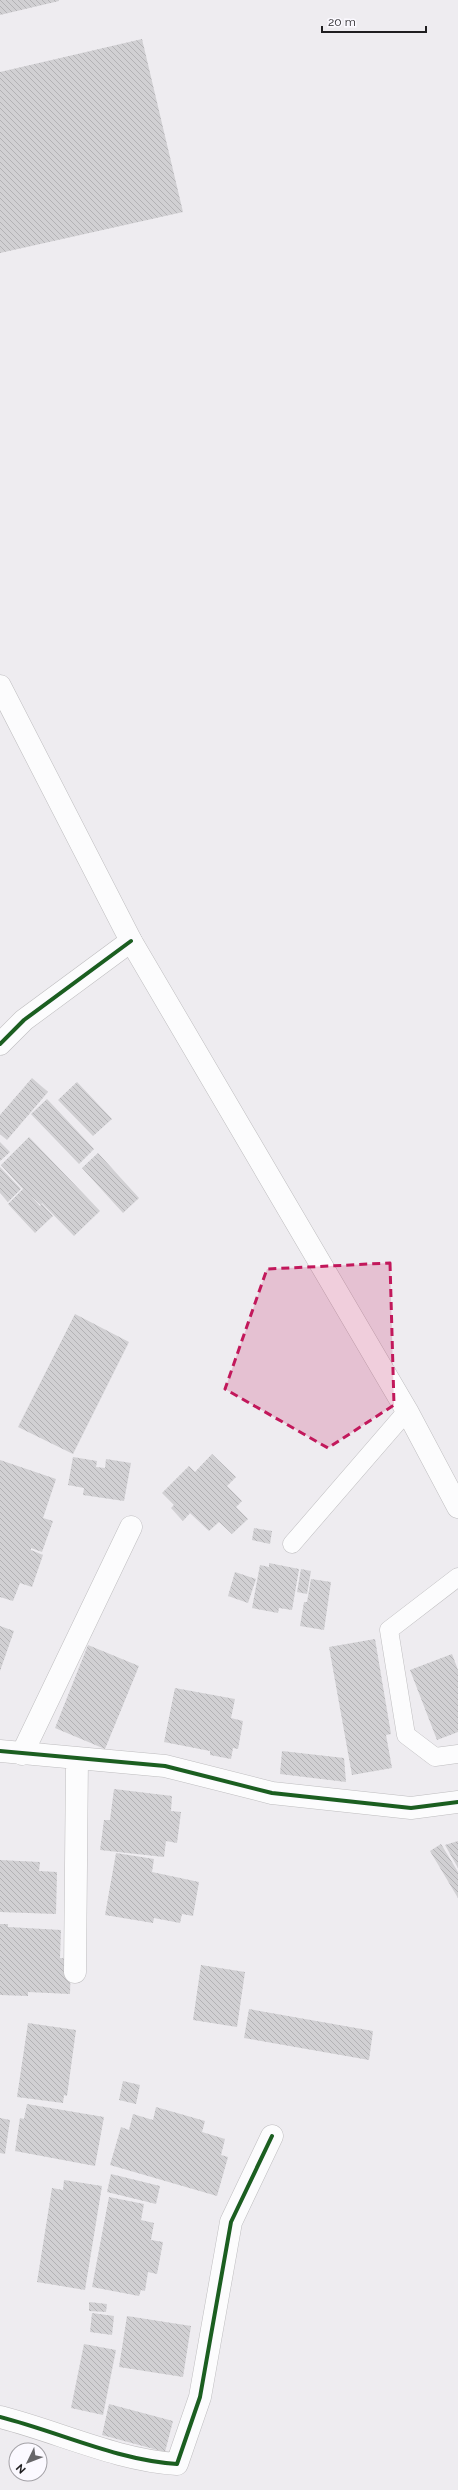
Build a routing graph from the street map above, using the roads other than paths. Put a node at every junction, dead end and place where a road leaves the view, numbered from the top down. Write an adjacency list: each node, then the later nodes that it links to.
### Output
1 (0, 686): 2 (street)
2 (132, 941): 3 (street); 4 (street)
3 (0, 1044)
4 (407, 1411): 5 (street); 7 (lane)
5 (458, 1507)
6 (131, 1527): 10 (street)
7 (292, 1544)
8 (458, 1577): 11 (lane)
9 (0, 1751): 10 (street)
10 (22, 1754): 12 (street)
11 (458, 1754)
12 (77, 1758): 13 (street); 14 (street)
13 (458, 1802)
14 (75, 1972)
15 (272, 2136): 16 (street)
16 (0, 2417)

